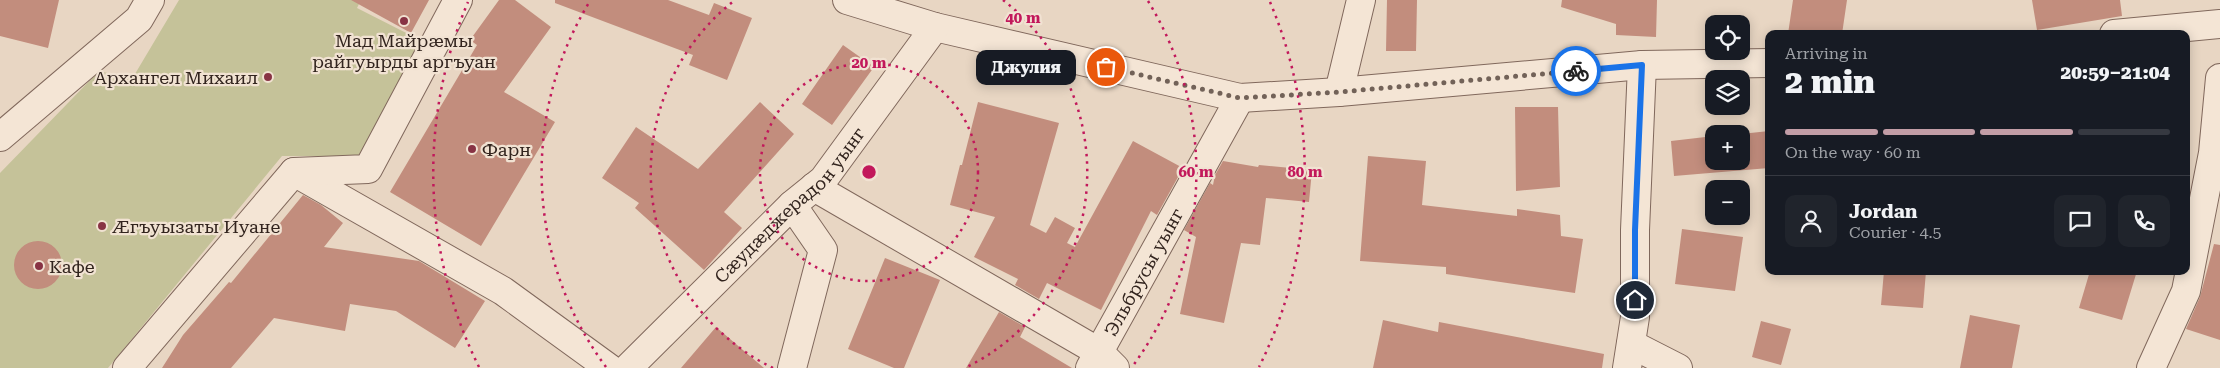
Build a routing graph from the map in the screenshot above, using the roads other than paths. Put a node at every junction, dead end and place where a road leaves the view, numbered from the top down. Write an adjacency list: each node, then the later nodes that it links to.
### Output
1 (150, 0): 13 (street)
2 (458, 0): 14 (street)
3 (847, 0): 6 (street)
4 (1361, 0): 11 (street)
5 (2220, 24): 7 (street)
6 (935, 27): 12 (street); 15 (street, Сæудæджерадон уынг)
7 (2156, 30)
8 (1765, 63): 9 (street)
9 (1642, 65): 11 (street); 19 (street)
10 (2220, 78): 17 (street)
11 (1339, 92): 12 (street)
12 (1240, 98): 20 (street, Эльбрусы уынг)
13 (0, 137)
14 (294, 172): 21 (street); 22 (street)
15 (814, 187): 16 (street, Сæудæджерадон уынг); 20 (street)
16 (792, 205): 23 (street, Сæудæджерадон уынг); 24 (street)
17 (2190, 271)
18 (2189, 275): 26 (street)
19 (1629, 356): 25 (street)
20 (1102, 363)
21 (127, 368)
22 (609, 368)
23 (628, 368)
24 (792, 368)
25 (1678, 368)
26 (2151, 368)

